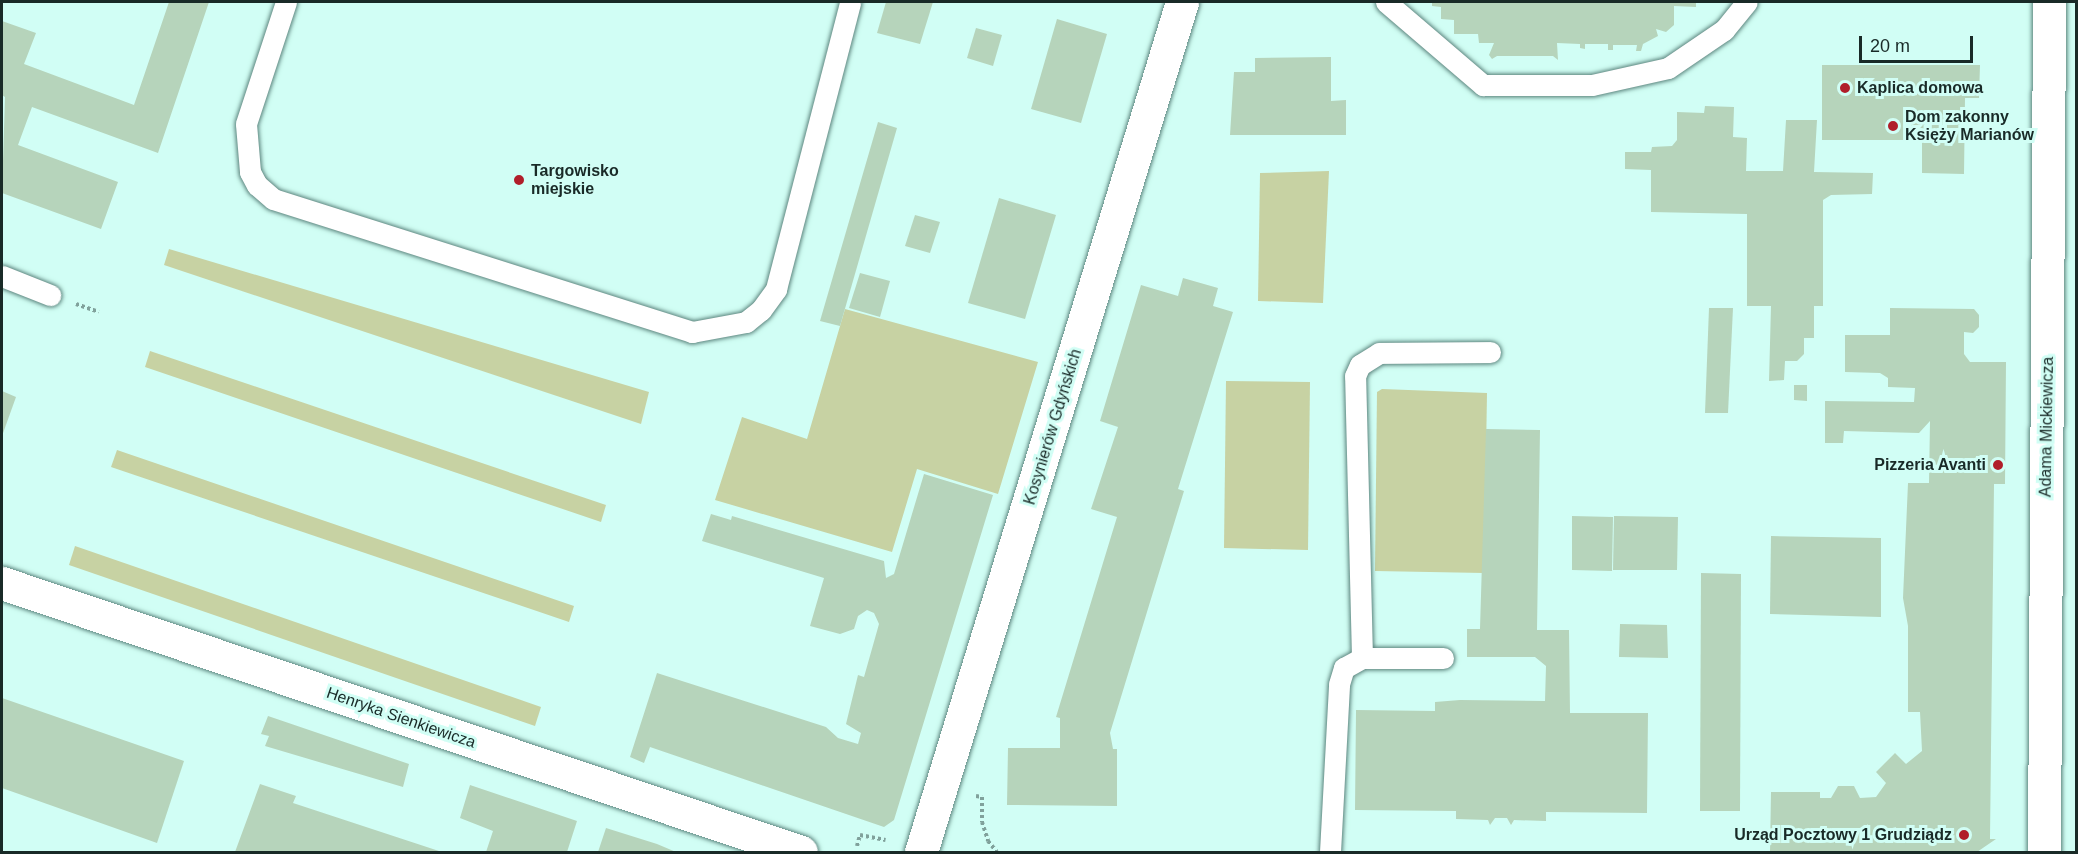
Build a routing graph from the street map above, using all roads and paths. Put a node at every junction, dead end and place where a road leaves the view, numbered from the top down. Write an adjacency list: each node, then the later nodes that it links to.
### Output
1 (286, 2): 2 (lane)
2 (850, 2)
3 (1182, 2): 15 (street, Kosynierów Gdyńskich)
4 (1386, 2): 5 (lane)
5 (1747, 2)
6 (2049, 2): 18 (street, Adama Mickiewicza)
7 (2, 276): 8 (lane)
8 (50, 295)
9 (1490, 352): 11 (lane)
10 (2, 583): 14 (street, Henryka Sienkiewicza)
11 (1362, 658): 12 (lane); 17 (lane)
12 (1443, 658)
13 (982, 797): 16 (path)
14 (801, 852)
15 (921, 852)
16 (997, 852)
17 (1330, 852)
18 (2044, 852)

